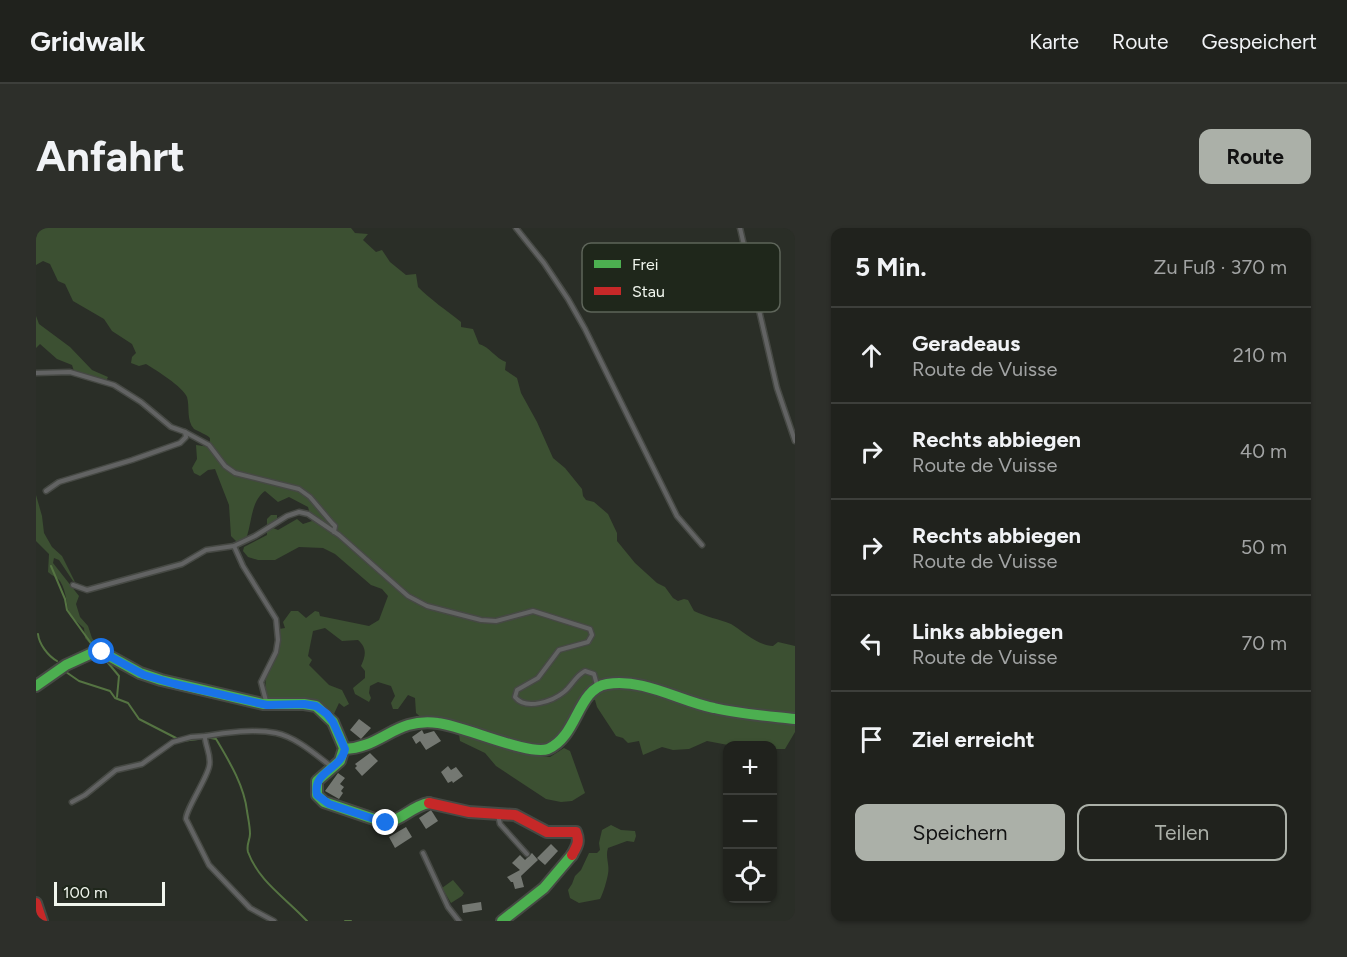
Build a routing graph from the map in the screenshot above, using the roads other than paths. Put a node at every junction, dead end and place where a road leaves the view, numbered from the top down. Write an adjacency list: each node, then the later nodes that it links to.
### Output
1 (516, 228): 11 (lane)
2 (740, 228): 3 (lane)
3 (743, 243)
4 (759, 312): 7 (lane)
5 (36, 373): 6 (lane)
6 (185, 432): 8 (lane); 9 (lane)
7 (795, 441)
8 (46, 491)
9 (334, 532): 10 (lane); 14 (lane)
10 (234, 546): 12 (lane); 15 (lane)
11 (702, 546)
12 (73, 585)
13 (36, 686): 15 (street)
14 (598, 687): 16 (street); 18 (street)
15 (267, 705): 18 (street)
16 (795, 718)
17 (206, 736): 19 (lane); 20 (lane); 26 (lane)
18 (345, 749): 19 (street)
19 (333, 767): 21 (street)
20 (72, 802)
21 (498, 814): 23 (lane); 28 (street)
22 (423, 853): 27 (lane)
23 (527, 854)
24 (36, 903): 25 (street)
25 (42, 921)
26 (274, 921)
27 (459, 921)
28 (502, 921)

